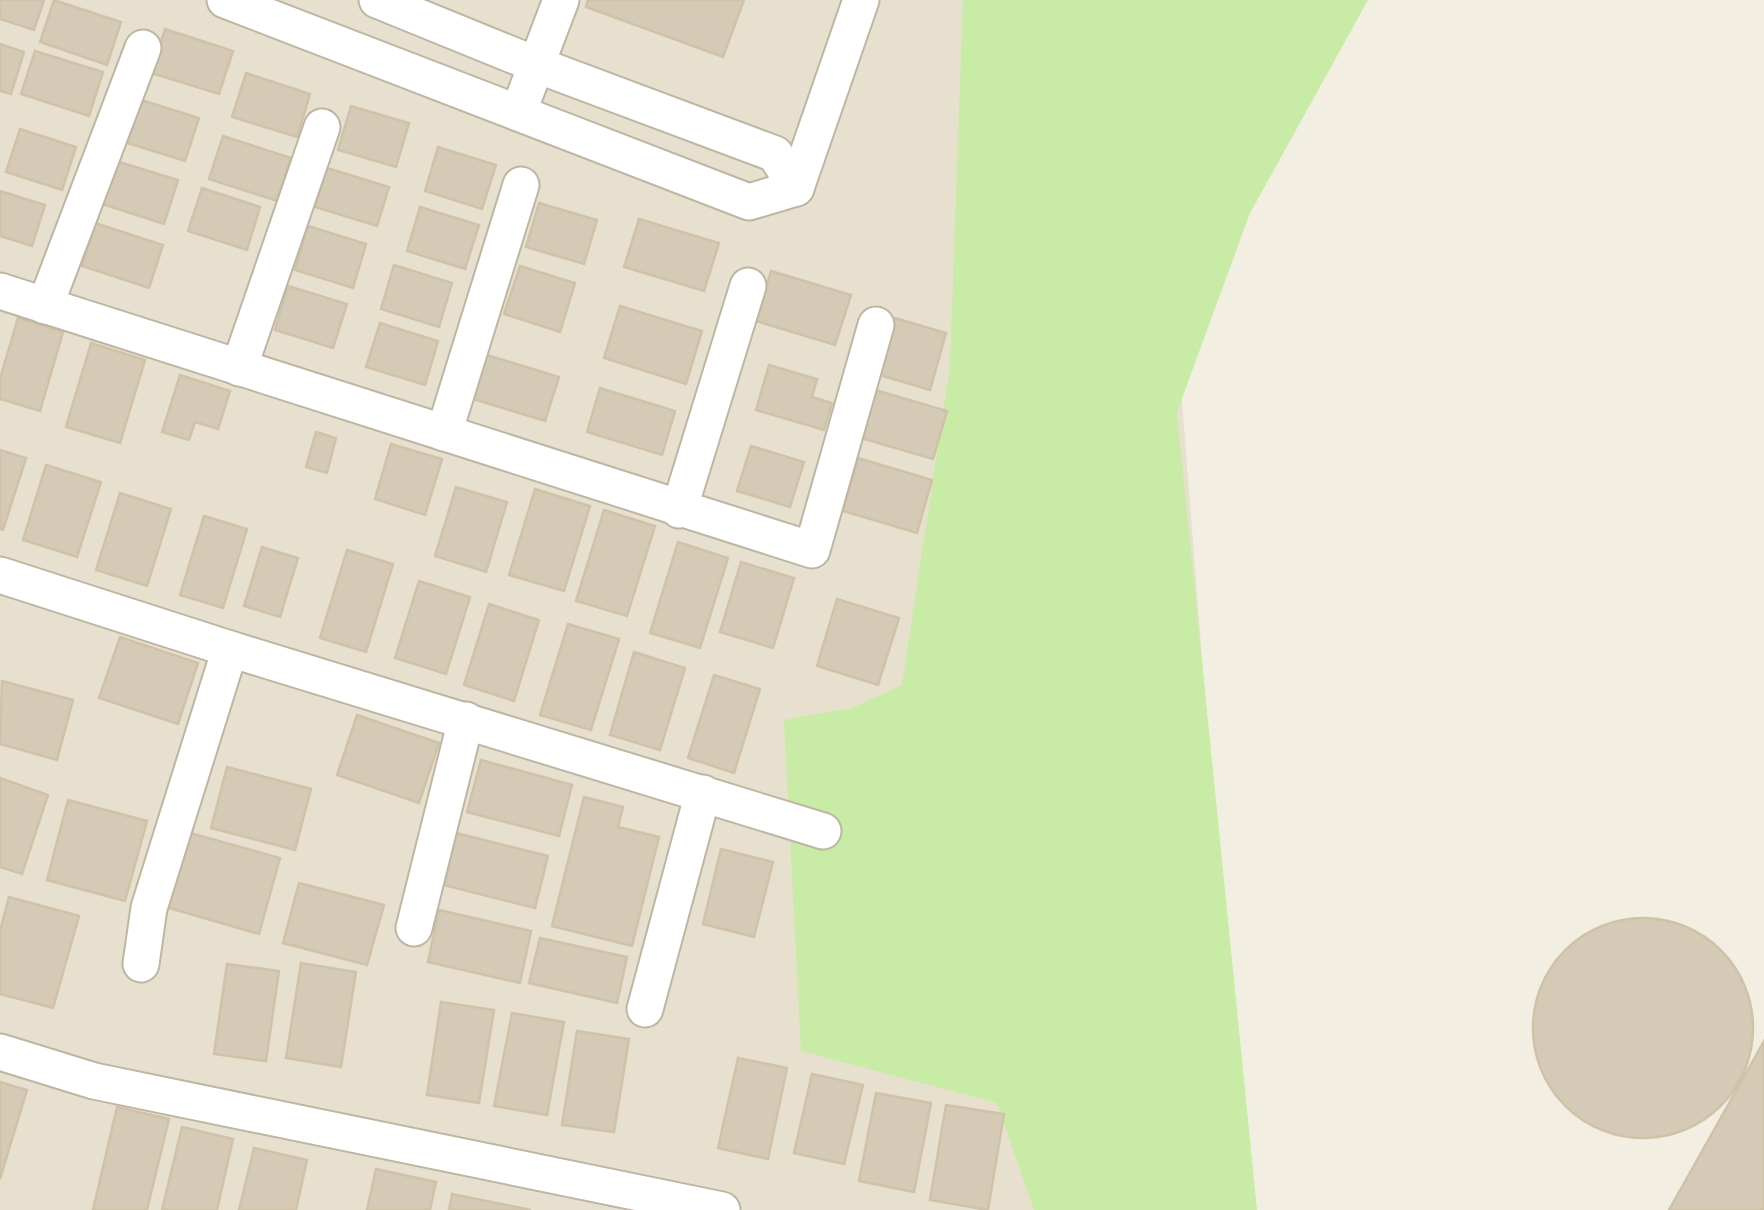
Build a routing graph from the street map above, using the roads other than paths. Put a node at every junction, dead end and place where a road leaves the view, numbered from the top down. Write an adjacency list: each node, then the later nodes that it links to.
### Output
1 (225, 0): 7 (street)
2 (377, 0): 6 (street)
3 (561, 0): 6 (street)
4 (861, 0): 10 (street)
5 (143, 48): 13 (street)
6 (537, 65): 7 (street); 10 (street)
7 (518, 113): 10 (street)
8 (322, 128): 15 (street)
9 (521, 185): 16 (street)
10 (796, 188)
11 (748, 286): 17 (street)
12 (0, 291): 13 (street)
13 (45, 306): 15 (street)
14 (876, 325): 17 (street)
15 (239, 368): 16 (street)
16 (444, 433): 17 (street)
17 (679, 510)
18 (0, 576): 19 (street)
19 (230, 649): 20 (street); 24 (street)
20 (466, 720): 21 (street); 23 (street)
21 (704, 793): 22 (street); 25 (street)
22 (823, 830)
23 (414, 928)
24 (141, 964)
25 (645, 1009)
26 (0, 1052): 27 (street)
27 (722, 1210)

